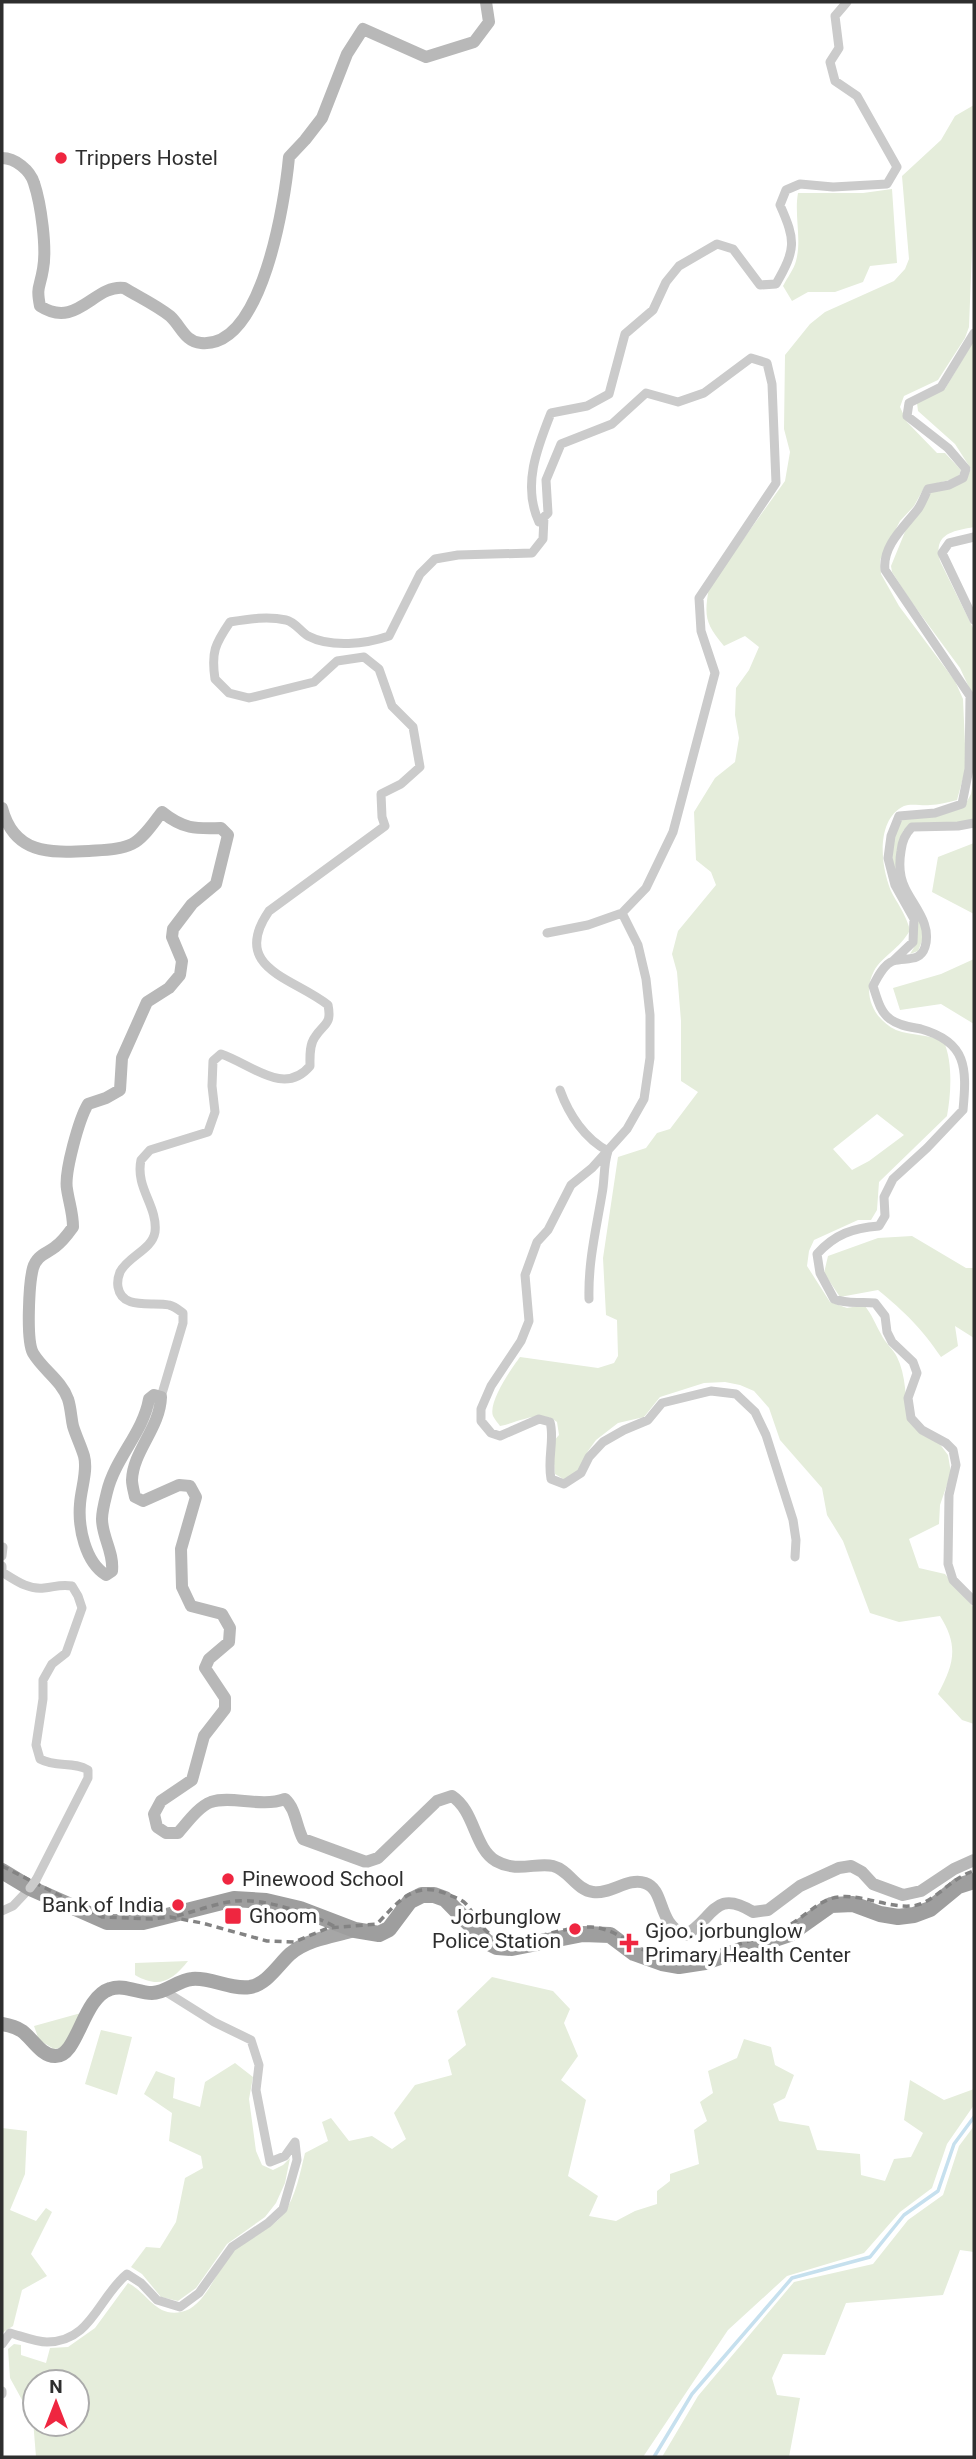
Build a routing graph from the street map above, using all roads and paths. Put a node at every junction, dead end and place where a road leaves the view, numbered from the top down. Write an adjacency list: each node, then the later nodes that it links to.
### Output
1 (486, 2): 3 (main road)
2 (847, 2): 5 (street)
3 (2, 158)
4 (974, 333): 12 (street)
5 (544, 517): 10 (street); 16 (street)
6 (974, 537): 7 (street)
7 (974, 620)
8 (2, 808): 16 (main road)
9 (974, 823): 12 (street)
10 (622, 913): 11 (street); 14 (street)
11 (547, 933)
12 (892, 961): 19 (street)
13 (560, 1090): 14 (street)
14 (608, 1151): 15 (street); 17 (street)
15 (589, 1299)
16 (161, 1397): 20 (main road)
17 (794, 1557)
18 (2, 1566): 23 (street)
19 (974, 1601)
20 (974, 1860)
21 (2, 1871): 23 (highway)
22 (974, 1881): 25 (highway)
23 (33, 1884): 24 (street); 25 (highway)
24 (2, 1911)
25 (355, 1930): 26 (main road)
26 (163, 1990): 27 (main road); 28 (street)
27 (2, 2024)
28 (2, 2344)

